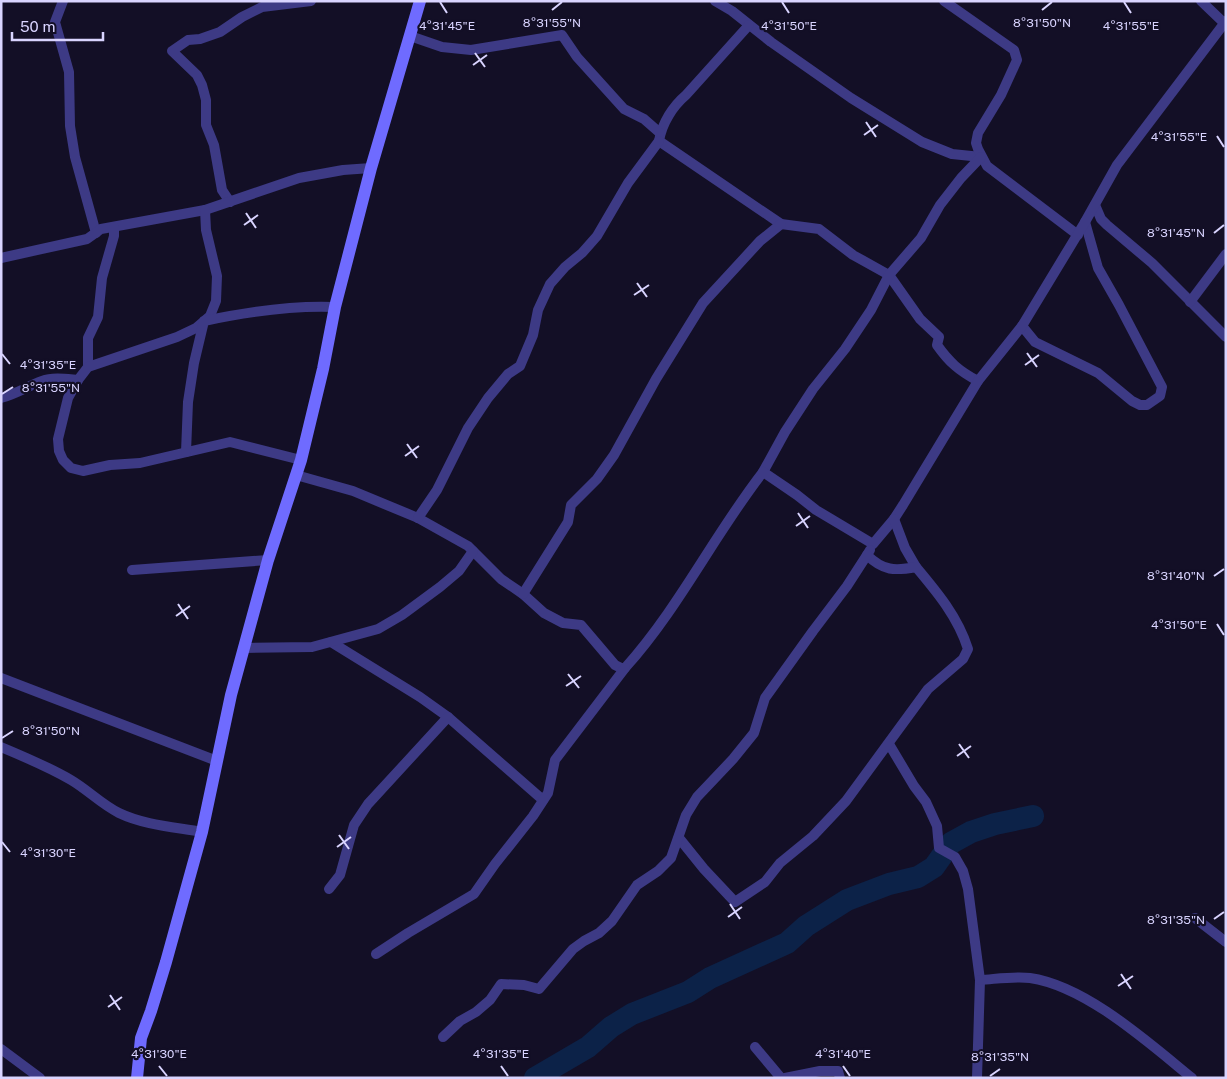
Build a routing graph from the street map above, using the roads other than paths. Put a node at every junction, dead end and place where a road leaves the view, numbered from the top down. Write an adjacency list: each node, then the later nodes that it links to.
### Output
1 (63, 1): 19 (street)
2 (311, 1): 13 (street)
3 (420, 1): 9 (street)
4 (715, 1): 8 (street)
5 (944, 1): 11 (street)
6 (1201, 1): 7 (street)
7 (1225, 22): 14 (street)
8 (749, 25): 10 (street); 11 (street)
9 (410, 36): 10 (street); 12 (street)
10 (659, 137): 17 (street); 37 (street)
11 (982, 157): 20 (street); 23 (street)
12 (371, 168): 13 (street); 25 (street)
13 (230, 202): 15 (street)
14 (1095, 205): 16 (street); 24 (street)
15 (205, 210): 18 (street); 26 (street)
16 (1085, 222): 20 (street); 27 (street)
17 (781, 224): 23 (street); 45 (street)
18 (114, 227): 19 (street); 29 (street)
19 (96, 232): 22 (street)
20 (1078, 234): 27 (street)
21 (1226, 254): 24 (street)
22 (1, 258)
23 (889, 275): 31 (street); 35 (street)
24 (1190, 302): 28 (street)
25 (335, 307): 26 (street); 34 (street)
26 (204, 321): 29 (street); 33 (street)
27 (1022, 326): 31 (street)
28 (1226, 337)
29 (88, 367): 30 (street)
30 (78, 380): 32 (street); 33 (street)
31 (978, 381): 38 (street)
32 (1, 398)
33 (186, 452): 34 (street)
34 (301, 460): 36 (street)
35 (763, 472): 39 (street); 48 (street)
36 (296, 475): 37 (street); 42 (street)
37 (418, 518): 40 (street)
38 (894, 519): 39 (street); 43 (street)
39 (873, 544): 41 (street)
40 (473, 551): 45 (street); 46 (street)
41 (867, 555): 43 (street); 56 (street)
42 (268, 560): 44 (street); 47 (street)
43 (916, 567): 51 (street)
44 (132, 570)
45 (523, 594): 48 (street)
46 (331, 642): 47 (street); 50 (street)
47 (244, 648): 53 (street)
48 (625, 668): 54 (street)
49 (1, 678): 53 (street)
50 (448, 717): 54 (street); 57 (street)
51 (888, 744): 56 (street); 61 (street)
52 (1, 746): 55 (street)
53 (217, 761): 55 (street)
54 (543, 800): 60 (street)
55 (202, 832): 66 (street)
56 (678, 838): 62 (street)
57 (329, 889)
58 (1195, 918): 59 (street)
59 (1226, 942)
60 (376, 954)
61 (980, 980): 69 (street); 70 (street)
62 (443, 1037)
63 (755, 1046): 67 (street)
64 (1, 1049): 65 (street)
65 (40, 1078)
66 (137, 1078)
67 (783, 1078): 68 (street)
68 (840, 1078)
69 (977, 1078)
70 (1192, 1078)

